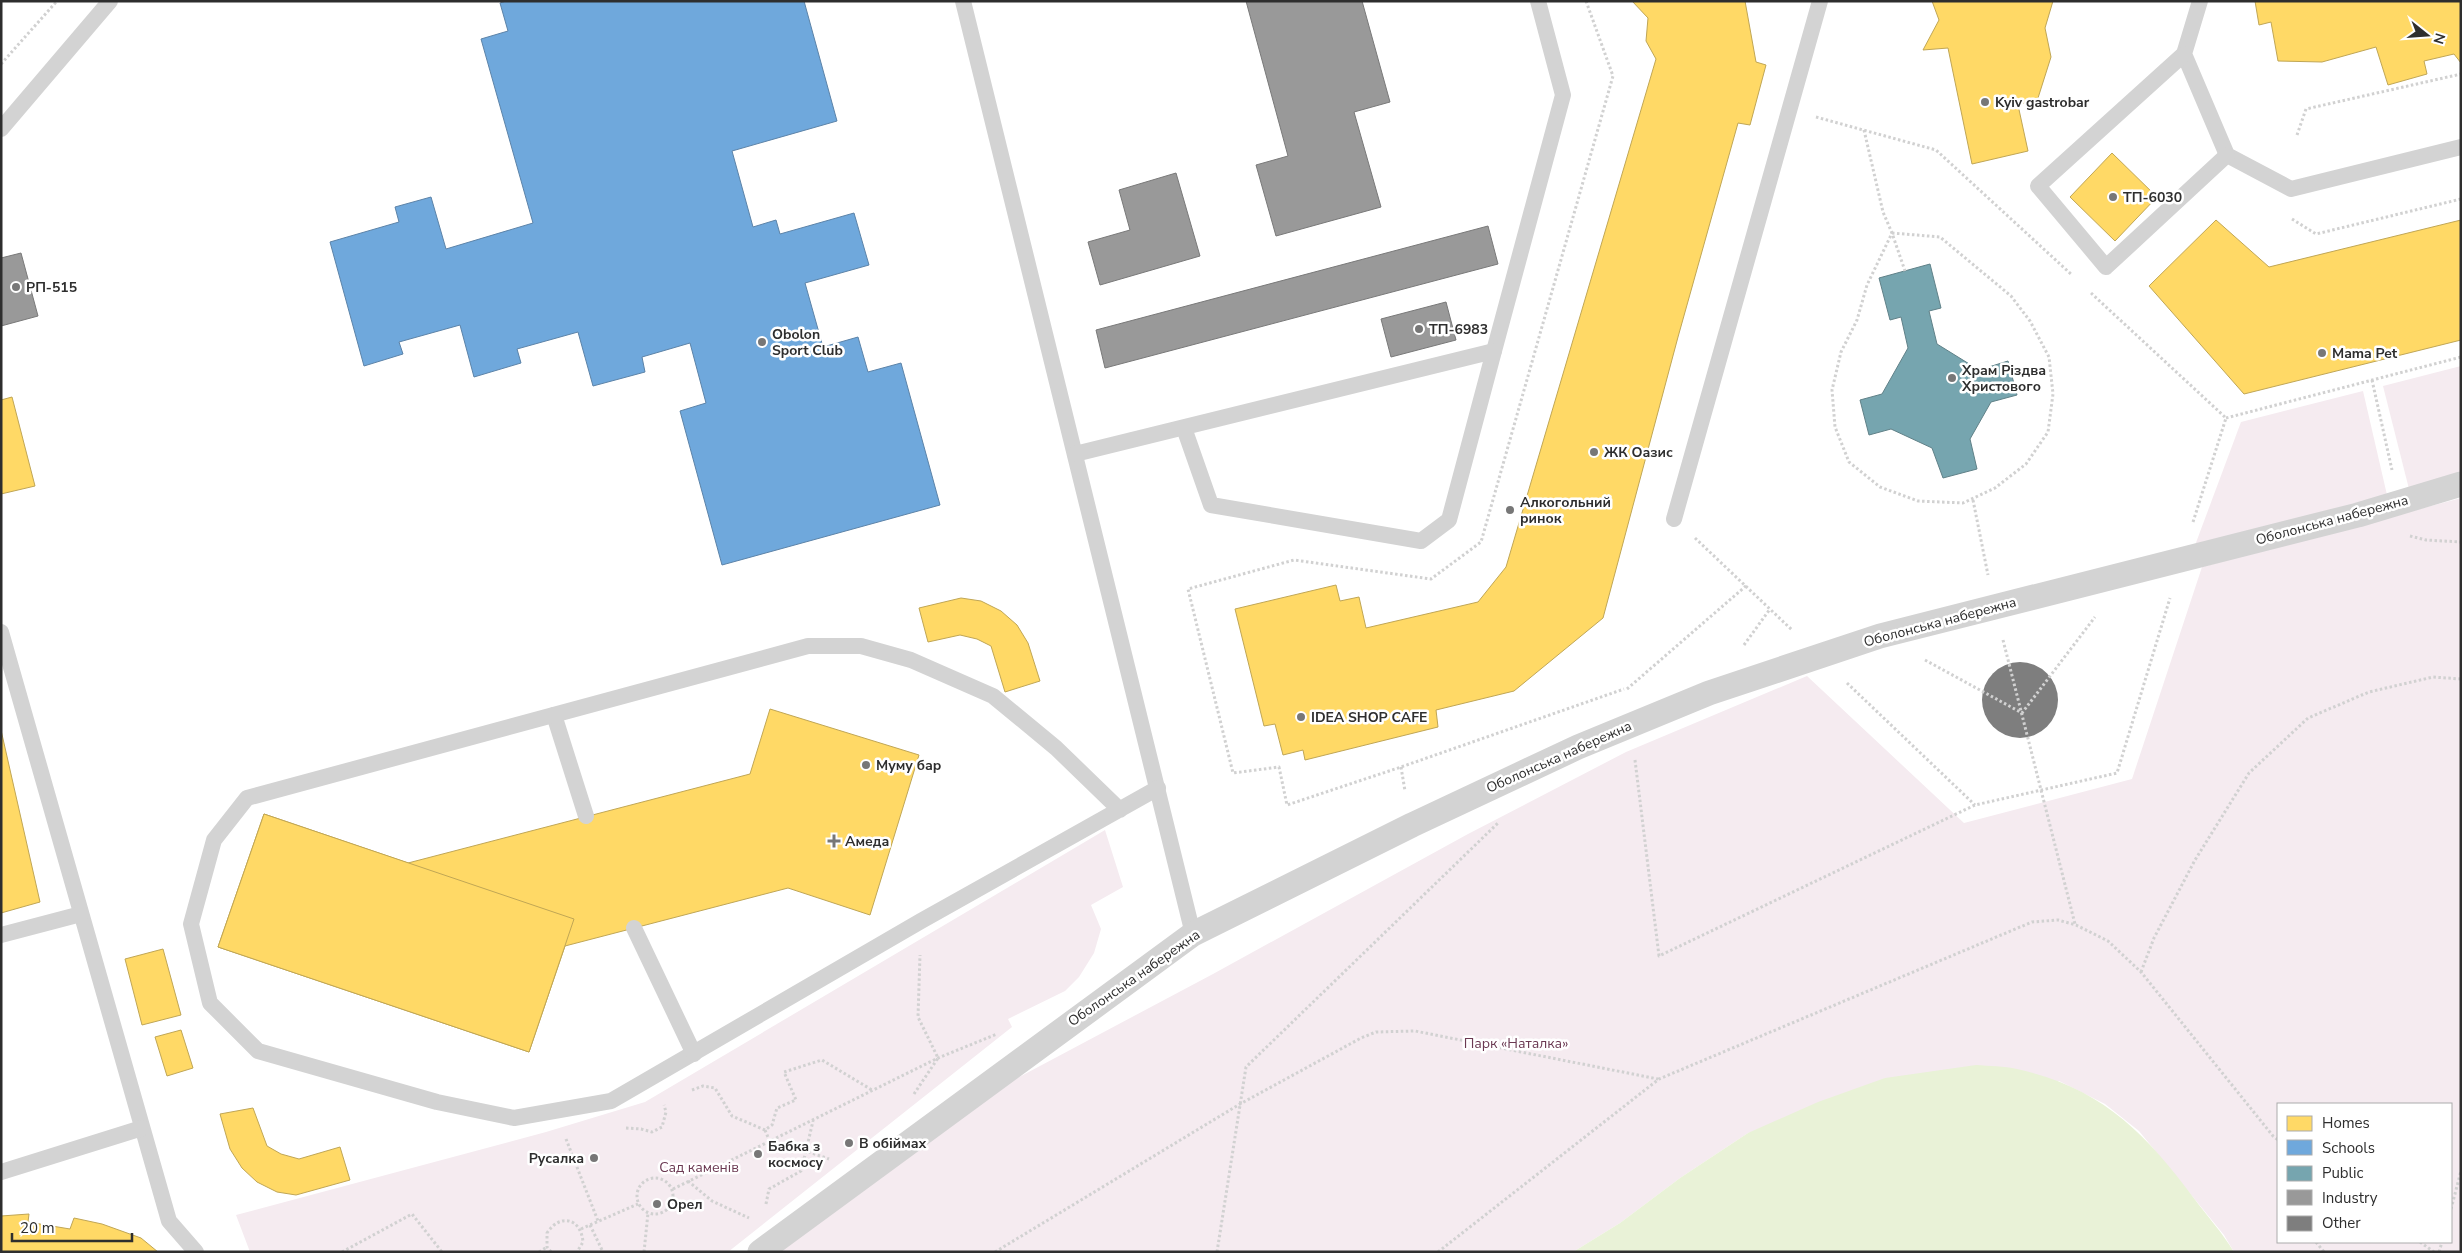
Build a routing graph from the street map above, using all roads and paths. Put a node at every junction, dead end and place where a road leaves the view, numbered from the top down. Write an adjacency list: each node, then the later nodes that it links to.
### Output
1 (57, 1): 10 (path)
2 (110, 1): 13 (lane)
3 (962, 1): 30 (lane)
4 (1538, 1): 25 (lane)
5 (1806, 1): 8 (lane)
6 (1820, 1): 8 (lane)
7 (2200, 1): 9 (lane)
8 (1812, 29): 12 (lane)
9 (2184, 54): 18 (lane); 18 (lane)
10 (1, 64)
11 (2461, 74): 15 (path)
12 (1789, 110): 14 (path); 34 (lane)
13 (1, 129)
14 (1864, 130): 17 (path); 21 (path)
15 (2297, 135)
16 (2461, 147): 18 (lane)
17 (1936, 150)
18 (2227, 155)
19 (2461, 199): 20 (path)
20 (2284, 214)
21 (1892, 233): 22 (path); 32 (path); 32 (path)
22 (1904, 271)
23 (2108, 295): 24 (path)
24 (2101, 302)
25 (1494, 351): 29 (lane); 29 (lane)
26 (2461, 357): 27 (path)
27 (2372, 380): 28 (path); 33 (path)
28 (2226, 418)
29 (1184, 428): 30 (lane)
30 (1075, 454): 45 (lane)
31 (2461, 484): 33 (street, Оболонська набережна)
32 (1973, 500): 37 (path)
33 (2399, 502): 35 (street, Оболонська набережна)
34 (1674, 519)
35 (2128, 575): 37 (street, Оболонська набережна); 41 (path)
36 (1747, 584): 43 (path)
37 (1995, 607): 39 (street, Оболонська набережна); 41 (path)
38 (1, 632): 50 (lane)
39 (1880, 636): 41 (path); 43 (street, Оболонська набережна)
40 (2461, 679): 56 (path)
41 (2022, 713): 46 (path)
42 (554, 715): 47 (lane); 48 (lane); 58 (lane)
43 (1631, 724): 46 (path); 54 (street, Оболонська набережна)
44 (2117, 773): 46 (path)
45 (1158, 788): 47 (lane); 54 (lane)
46 (2042, 790): 52 (path)
47 (1120, 810): 51 (lane)
48 (586, 816)
49 (1500, 822): 65 (path)
50 (81, 914): 55 (lane); 67 (lane)
51 (921, 921): 58 (lane); 59 (path)
52 (2076, 925): 56 (path); 60 (path)
53 (634, 928): 58 (lane)
54 (1193, 934): 97 (street, Оболонська набережна)
55 (1, 935)
56 (2141, 972): 71 (path)
57 (1004, 1031): 59 (path)
58 (694, 1054)
59 (938, 1058): 61 (path); 63 (path)
60 (1659, 1079): 65 (path); 100 (path)
61 (872, 1090): 66 (path); 69 (path)
62 (687, 1092): 69 (path)
63 (912, 1098)
64 (663, 1102): 68 (path)
65 (1240, 1104): 98 (path); 99 (path)
66 (813, 1121): 72 (path); 73 (path)
67 (142, 1128): 76 (lane); 89 (lane)
68 (624, 1128)
69 (765, 1130): 72 (path)
70 (573, 1137): 84 (path)
71 (2277, 1139)
72 (770, 1142): 77 (path)
73 (806, 1151): 74 (path); 81 (path)
74 (832, 1160)
75 (2461, 1171): 80 (path)
76 (1, 1172)
77 (688, 1181): 78 (path); 83 (path)
78 (673, 1189): 79 (path); 82 (path)
79 (638, 1204): 82 (path); 84 (path)
80 (2452, 1205)
81 (762, 1211)
82 (648, 1213): 96 (path)
83 (758, 1216)
84 (598, 1221): 85 (path)
85 (590, 1225): 86 (path); 95 (path)
86 (581, 1229): 88 (path); 94 (path)
87 (2421, 1243): 101 (path)
88 (547, 1247): 92 (path); 93 (path)
89 (196, 1252)
90 (342, 1252): 91 (path)
91 (442, 1252)
92 (538, 1252)
93 (551, 1252)
94 (577, 1252)
95 (603, 1252)
96 (644, 1252)
97 (760, 1252)
98 (995, 1252)
99 (1217, 1252)
100 (1438, 1252)
101 (2434, 1252)

